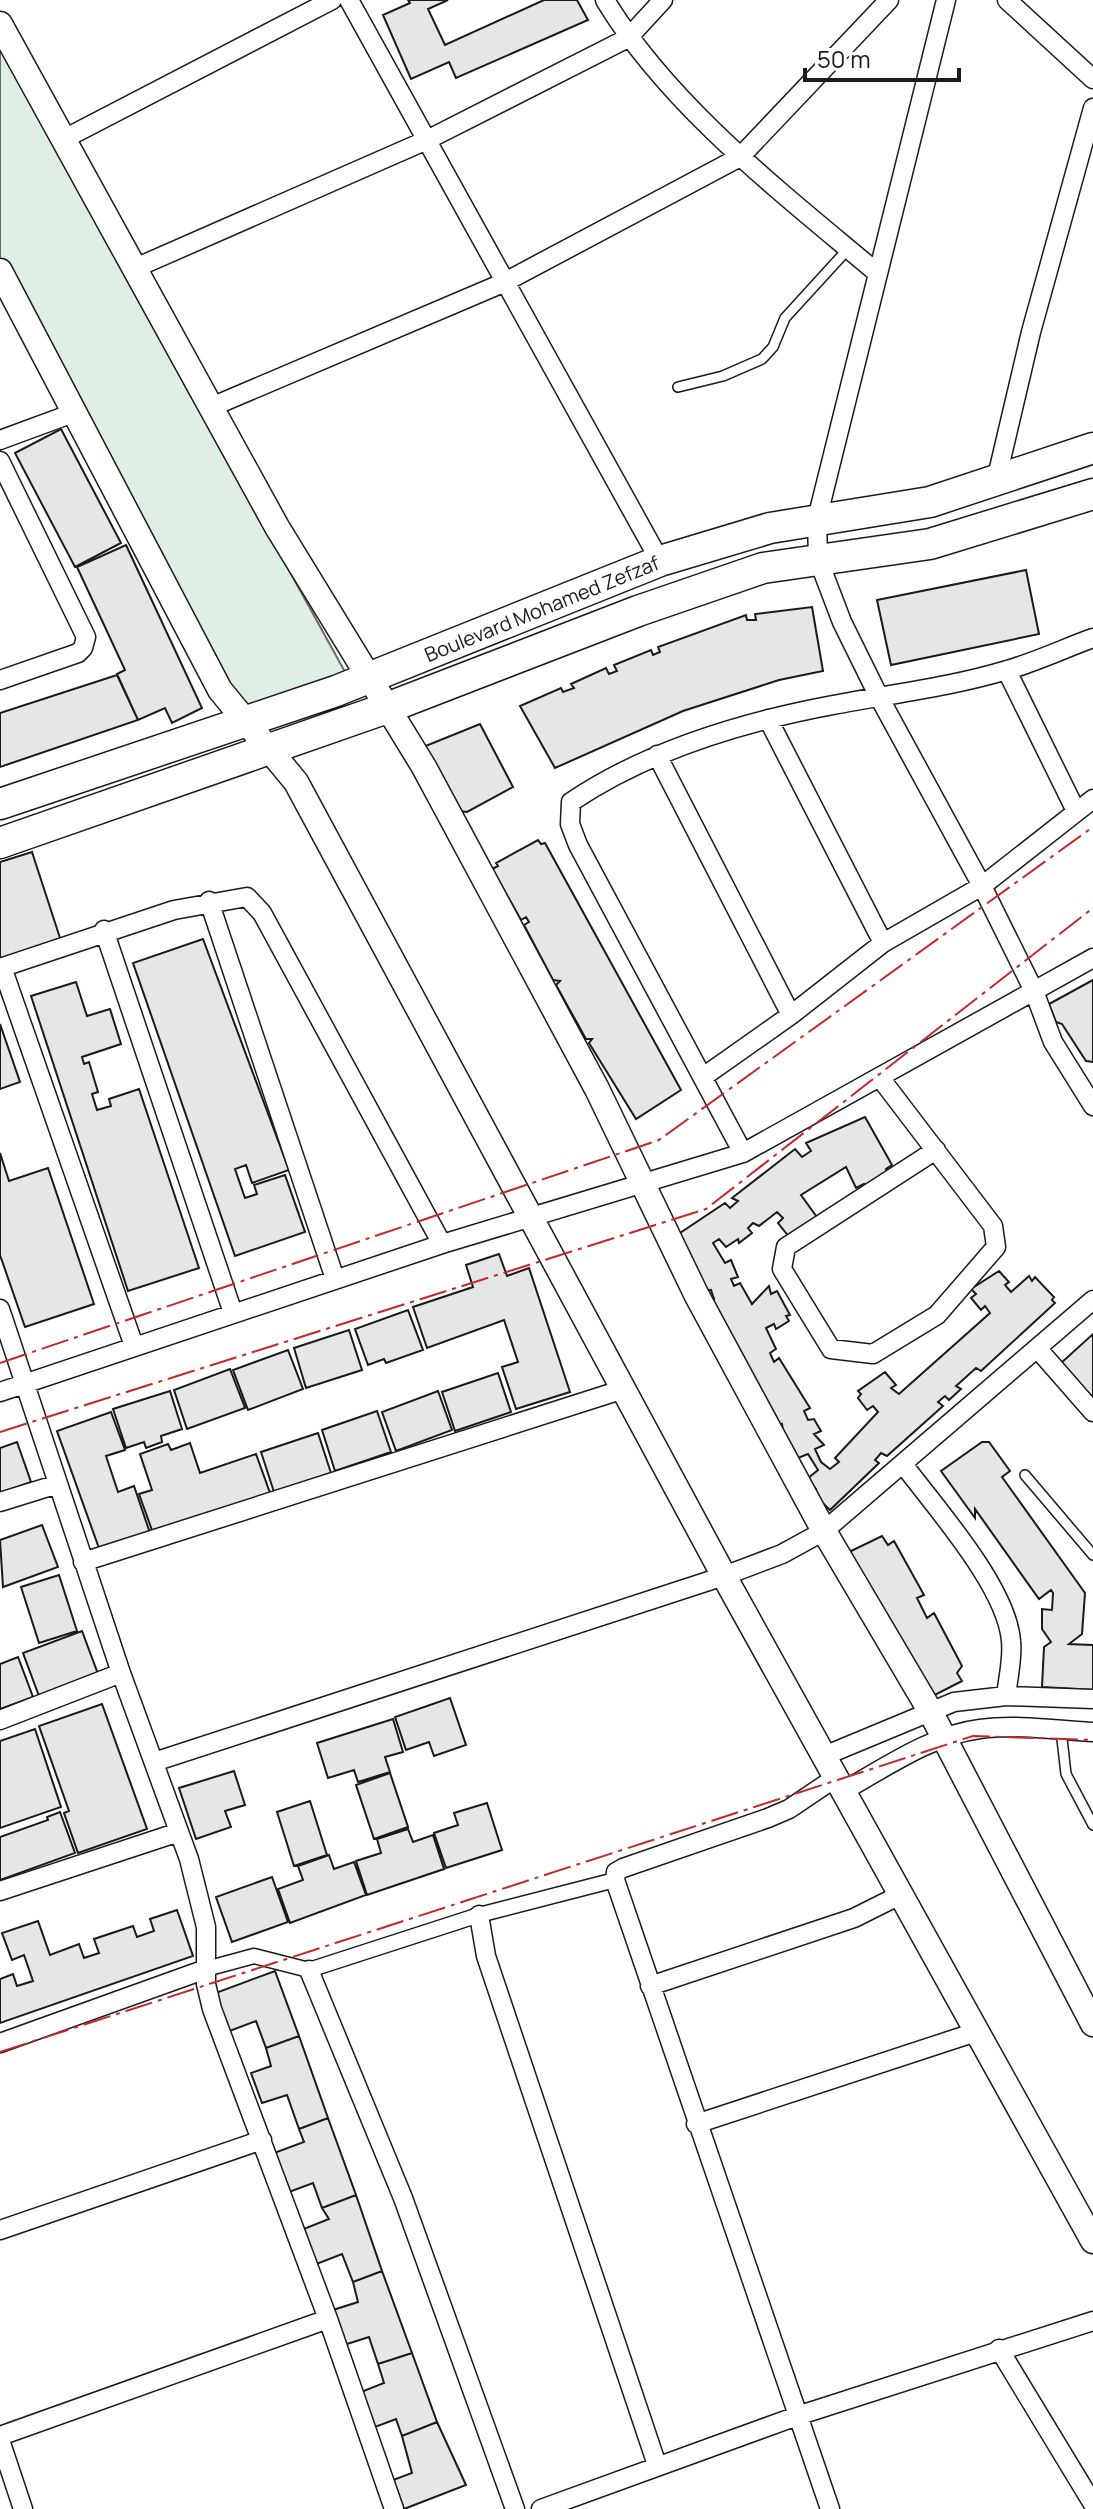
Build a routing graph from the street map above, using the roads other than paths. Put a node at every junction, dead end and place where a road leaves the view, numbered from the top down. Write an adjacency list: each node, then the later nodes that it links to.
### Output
1 (332, 0): 12 (street)
2 (349, 0): 13 (street)
3 (605, 0): 9 (street)
4 (663, 0): 9 (street)
5 (889, 0): 14 (street)
6 (946, 0): 17 (street)
7 (1007, 0): 10 (street)
8 (0, 24): 12 (street)
9 (628, 38): 13 (street); 14 (street)
10 (1093, 79)
11 (1093, 108): 26 (street)
12 (62, 140): 16 (street)
13 (427, 140): 16 (street); 19 (street)
14 (740, 157): 15 (street); 19 (street)
15 (848, 249): 17 (street); 20 (lane)
16 (133, 269): 21 (street)
17 (876, 272): 28 (street)
18 (1, 274): 22 (street)
19 (503, 283): 21 (street); 30 (street)
20 (678, 387)
21 (209, 408): 34 (street)
22 (76, 412): 23 (street); 38 (street)
23 (0, 440)
24 (1093, 448): 26 (main road, Boulevard Mohamed Zefzaf)
25 (0, 461): 33 (street)
26 (996, 481): 28 (main road, Boulevard Mohamed Zefzaf)
27 (1093, 494): 29 (main road, Boulevard Mohamed Zefzaf)
28 (817, 519): 29 (street); 30 (main road, Boulevard Mohamed Zefzaf)
29 (818, 559): 35 (street); 36 (main road, Boulevard Mohamed Zefzaf)
30 (660, 561): 34 (main road, Boulevard Mohamed Zefzaf)
31 (1093, 638): 32 (street)
32 (1007, 671): 35 (street); 43 (street)
33 (0, 679)
34 (367, 679): 36 (street); 38 (main road, Boulevard Mohamed Zefzaf)
35 (879, 697): 37 (street); 45 (street)
36 (387, 708): 39 (main road, Boulevard Mohamed Zefzaf); 59 (street)
37 (768, 719): 40 (street); 48 (street)
38 (243, 722): 39 (street); 42 (main road, Boulevard Mohamed Zefzaf)
39 (270, 749): 44 (main road, Boulevard Mohamed Zefzaf); 60 (street)
40 (657, 755): 52 (street); 53 (street)
41 (1093, 799): 43 (street)
42 (0, 804)
43 (1076, 811): 45 (street)
44 (0, 843)
45 (982, 886): 48 (street); 51 (street)
46 (209, 901): 47 (street); 61 (street); 62 (street)
47 (104, 930): 50 (street); 65 (street)
48 (883, 943): 52 (street)
49 (1093, 958): 51 (street)
50 (1, 968): 66 (street)
51 (1034, 991): 54 (street); 55 (street)
52 (791, 1015): 53 (street)
53 (703, 1077): 58 (street)
54 (881, 1079): 57 (street); 58 (street)
55 (1086, 1083): 56 (street)
56 (1093, 1106)
57 (936, 1150): 57 (street)
58 (743, 1153): 59 (street)
59 (644, 1182): 60 (street); 76 (street)
60 (530, 1216): 61 (street); 69 (street)
61 (442, 1244): 62 (street)
62 (335, 1279): 65 (street)
63 (1093, 1300): 67 (street)
64 (0, 1309): 68 (street)
65 (233, 1313): 66 (street)
66 (134, 1346): 68 (street)
67 (1037, 1348): 71 (street); 72 (street)
68 (25, 1383): 70 (street); 74 (street)
69 (624, 1389): 78 (street); 79 (street)
70 (0, 1392)
71 (1093, 1412)
72 (903, 1464): 76 (street); 81 (street)
73 (1025, 1475): 77 (lane)
74 (58, 1484): 75 (street); 78 (street)
75 (0, 1502)
76 (824, 1531): 79 (street); 83 (street)
77 (1091, 1547)
78 (83, 1562): 80 (street)
79 (724, 1576): 88 (street); 89 (street)
80 (121, 1673): 84 (street); 88 (street)
81 (1006, 1696): 82 (street); 83 (street)
82 (1093, 1699)
83 (929, 1709): 87 (street); 89 (street)
84 (0, 1720)
85 (1061, 1730): 86 (street); 87 (street); 90 (lane)
86 (1093, 1732)
87 (944, 1739): 89 (street); 99 (street)
88 (154, 1762): 91 (street)
89 (834, 1775): 92 (street); 94 (street)
90 (1093, 1825)
91 (179, 1832): 93 (street); 96 (street)
92 (615, 1880): 95 (street); 98 (street)
93 (0, 1891)
94 (902, 1894): 98 (street); 100 (street)
95 (479, 1915): 97 (street); 111 (street)
96 (206, 1969): 97 (street); 101 (street); 103 (street)
97 (309, 1970): 116 (street)
98 (650, 1986): 102 (street)
99 (1093, 2024)
100 (976, 2032): 102 (street); 105 (street)
101 (0, 2043)
102 (696, 2124): 109 (street)
103 (262, 2140): 104 (street); 106 (street)
104 (0, 2230)
105 (1093, 2241)
106 (328, 2319): 110 (street); 115 (street)
107 (1093, 2321): 108 (street)
108 (999, 2349): 109 (street); 112 (street)
109 (797, 2416): 111 (street); 117 (street)
110 (0, 2438): 114 (street)
111 (657, 2465): 113 (street)
112 (1093, 2504)
113 (550, 2508)
114 (23, 2509)
115 (394, 2509)
116 (515, 2509)
117 (830, 2509)

